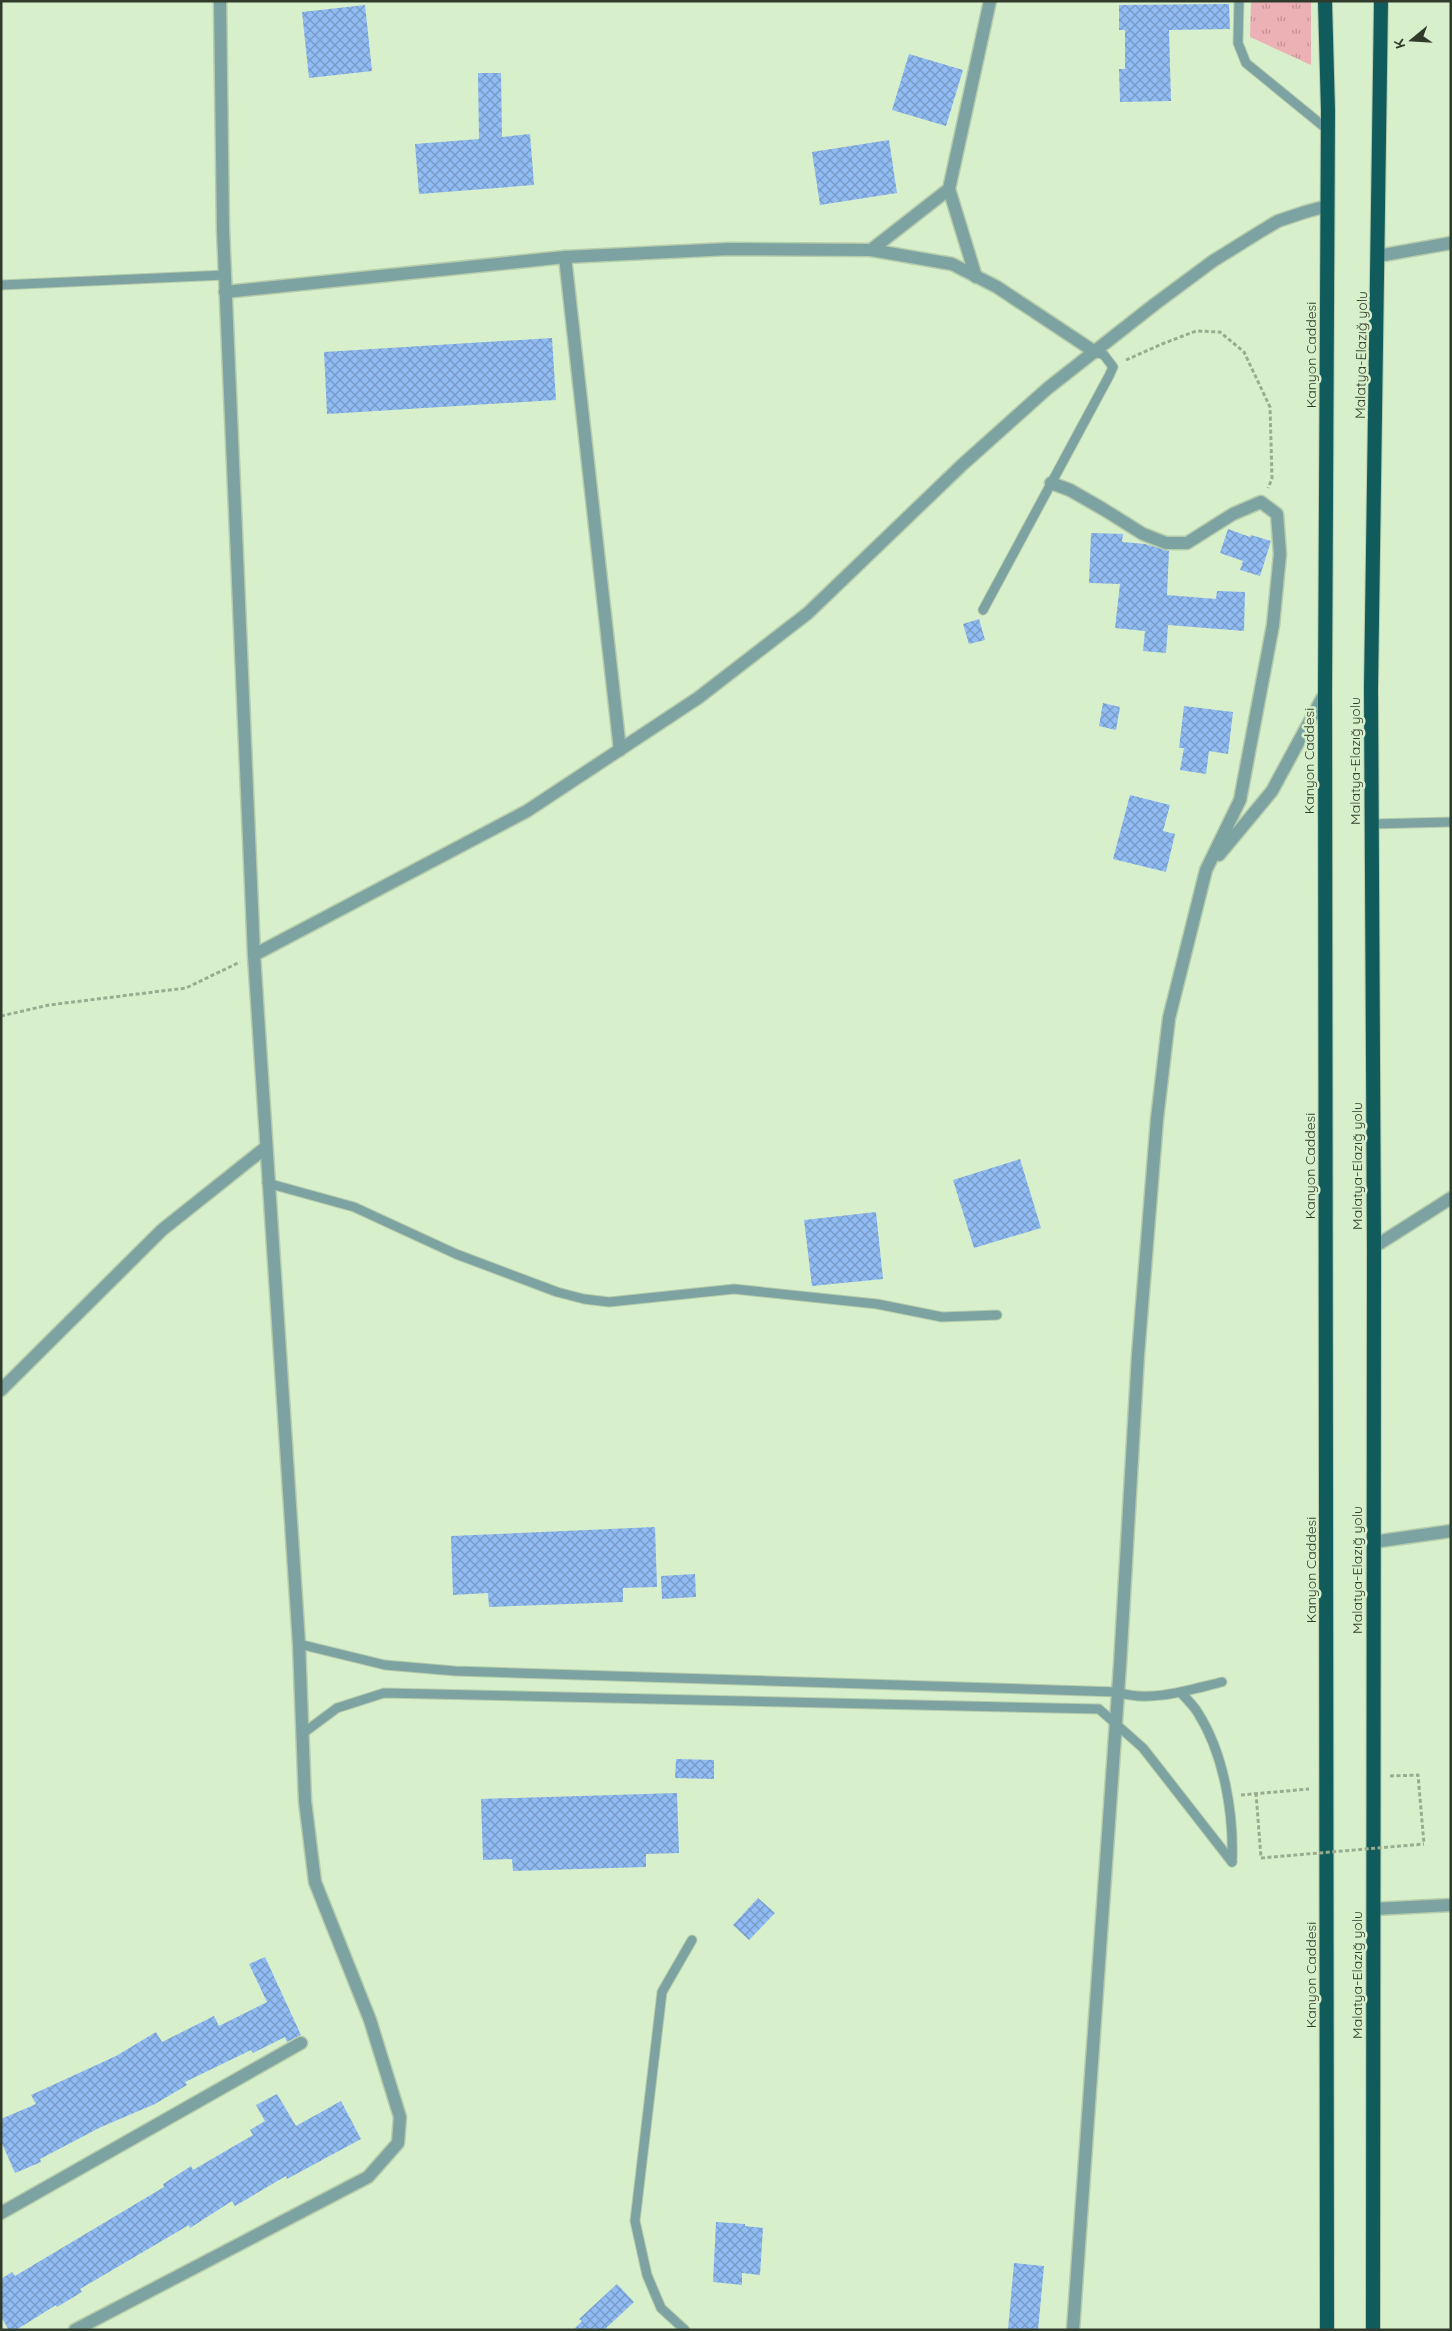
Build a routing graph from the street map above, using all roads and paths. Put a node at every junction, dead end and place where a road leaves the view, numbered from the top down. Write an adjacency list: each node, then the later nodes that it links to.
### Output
1 (220, 1): 13 (street)
2 (990, 1): 7 (street)
3 (1239, 1): 6 (lane)
4 (1325, 1): 6 (highway, Kanyon Caddesi)
5 (1381, 1): 11 (highway, Malatya-Elazığ yolu)
6 (1328, 130): 8 (highway, Kanyon Caddesi)
7 (949, 189): 10 (street); 14 (street)
8 (1327, 206): 17 (street); 22 (highway, Kanyon Caddesi)
9 (1451, 243): 11 (street)
10 (871, 250): 12 (street); 14 (street)
11 (1378, 256): 25 (highway, Malatya-Elazığ yolu)
12 (565, 257): 16 (street); 23 (street)
13 (224, 275): 15 (lane); 16 (street)
14 (976, 276): 17 (street)
15 (1, 285)
16 (225, 292): 27 (street)
17 (1095, 352): 18 (lane); 23 (street)
18 (1113, 366): 19 (lane); 20 (path)
19 (1051, 484): 20 (street); 21 (lane)
20 (1261, 502): 26 (street)
21 (983, 610)
22 (1325, 693): 26 (street); 44 (highway, Kanyon Caddesi)
23 (620, 750): 27 (street)
24 (1451, 822): 25 (lane)
25 (1372, 824): 32 (highway, Malatya-Elazığ yolu)
26 (1206, 870): 39 (street)
27 (254, 955): 28 (path); 29 (street)
28 (1, 1016)
29 (265, 1148): 30 (street); 34 (street)
30 (267, 1183): 33 (lane); 37 (street)
31 (1451, 1198): 32 (street)
32 (1374, 1247): 36 (highway, Malatya-Elazığ yolu)
33 (997, 1315)
34 (1, 1390)
35 (1451, 1531): 36 (street)
36 (1373, 1542): 43 (highway, Malatya-Elazığ yolu)
37 (299, 1644): 39 (lane); 42 (street)
38 (1222, 1682): 40 (lane)
39 (1118, 1692): 40 (lane); 41 (street)
40 (1181, 1692): 46 (lane)
41 (1116, 1723): 42 (lane); 46 (lane); 54 (street)
42 (302, 1734): 52 (street)
43 (1373, 1777): 45 (path, bridge); 48 (highway, Malatya-Elazığ yolu)
44 (1327, 1788): 45 (path); 55 (highway, Kanyon Caddesi)
45 (1256, 1793): 46 (path)
46 (1228, 1796)
47 (1451, 1906): 48 (street)
48 (1373, 1909): 56 (highway, Malatya-Elazığ yolu)
49 (692, 1940): 53 (lane)
50 (301, 2043): 51 (street)
51 (1, 2212)
52 (75, 2330)
53 (685, 2330)
54 (1073, 2330)
55 (1327, 2330)
56 (1373, 2330)

